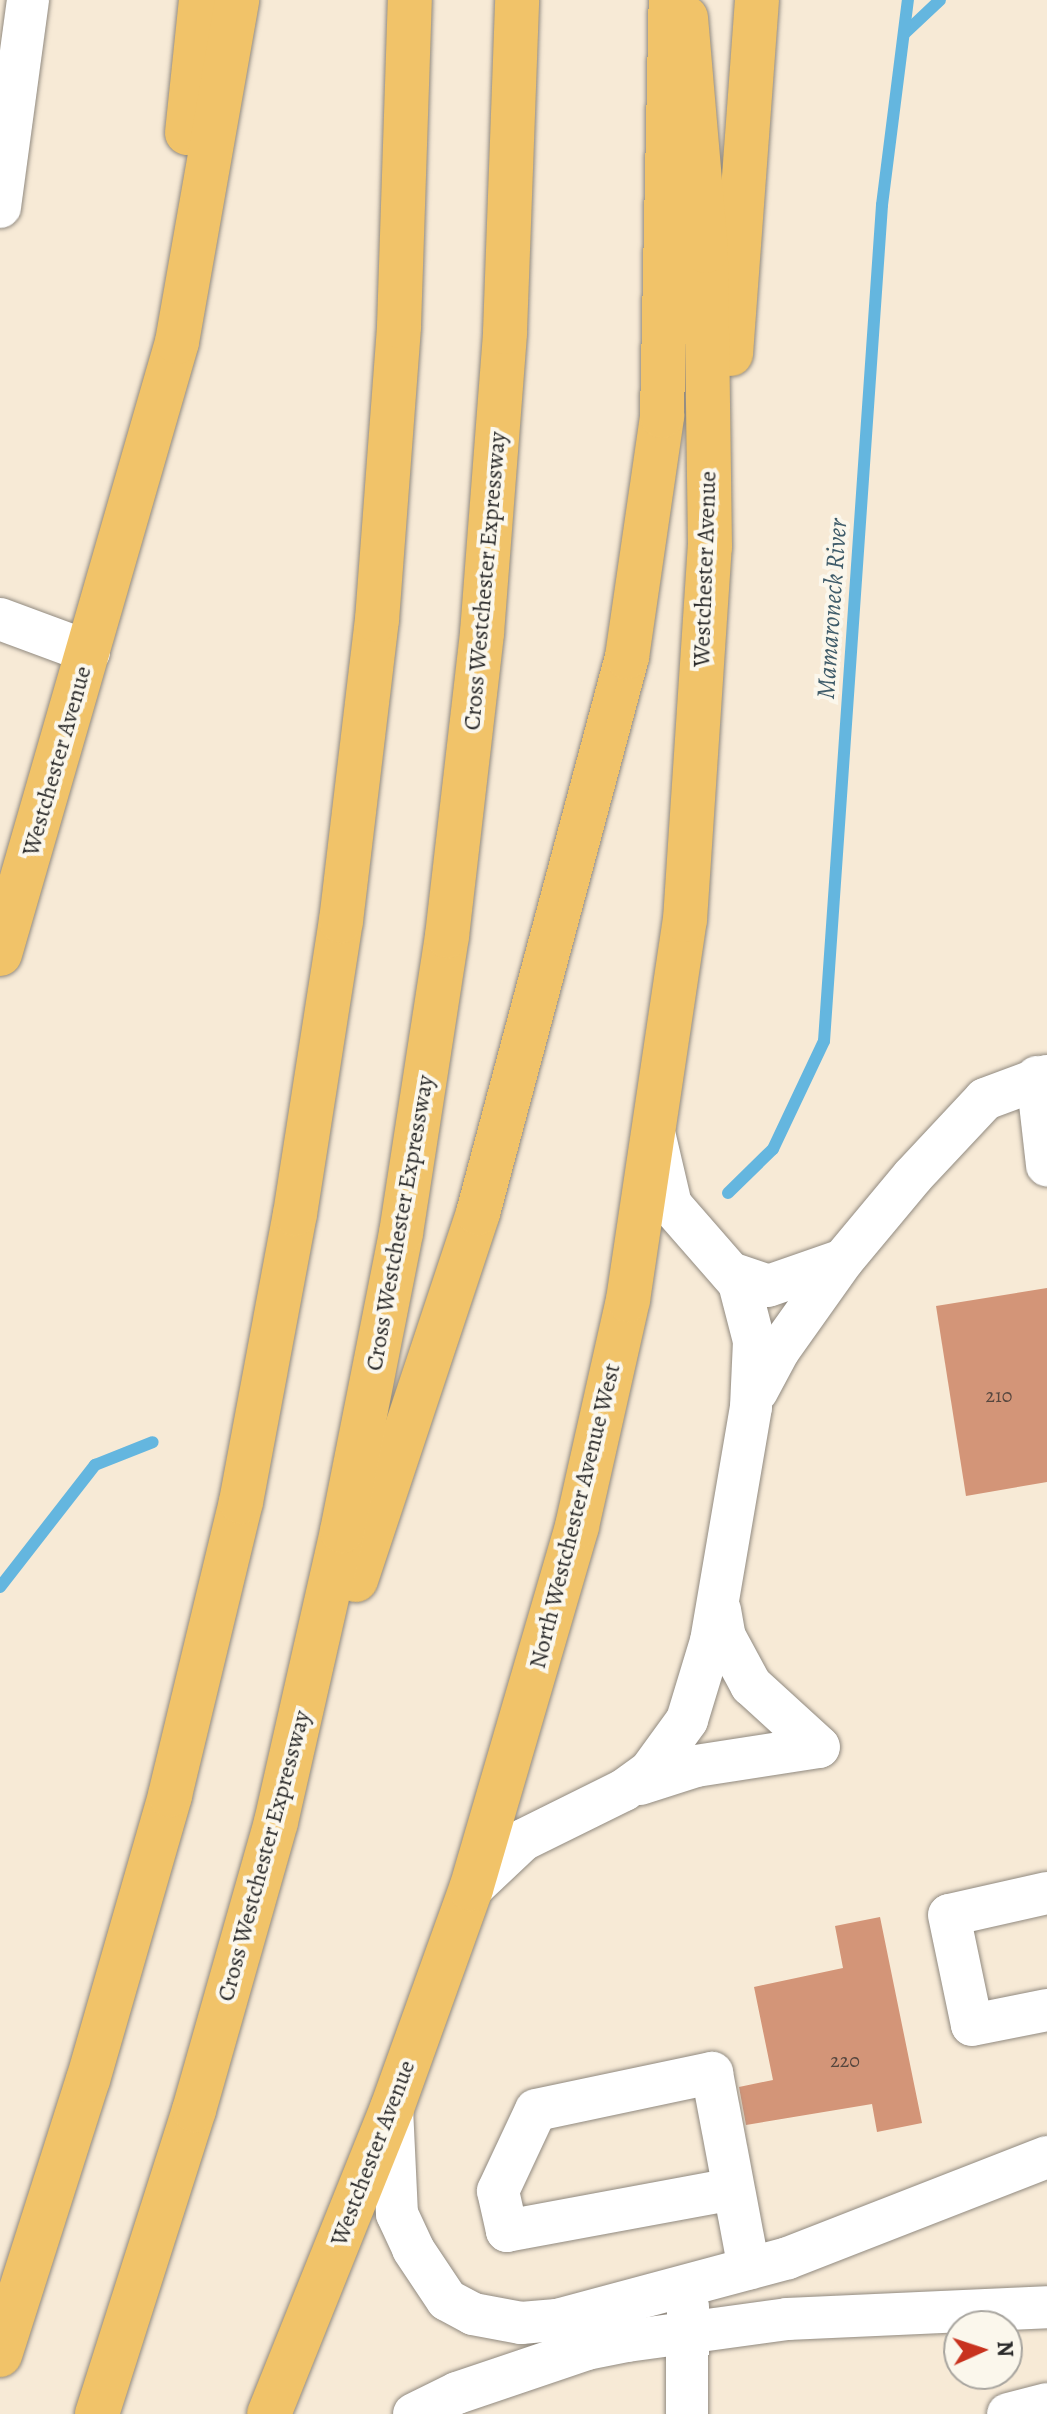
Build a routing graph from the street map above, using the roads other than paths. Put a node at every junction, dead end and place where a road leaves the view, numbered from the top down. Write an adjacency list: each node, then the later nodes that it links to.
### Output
1 (28, 0): 9 (lane)
2 (201, 0): 12 (main road)
3 (237, 0): 12 (main road)
4 (517, 0): 22 (main road, Cross Westchester Expressway)
5 (671, 0): 22 (main road)
6 (685, 0): 10 (main road, Westchester Avenue)
7 (757, 0): 10 (main road)
8 (409, 12): 33 (main road)
9 (0, 207)
10 (710, 547): 15 (main road, Westchester Avenue)
11 (0, 619): 12 (lane)
12 (95, 634): 13 (main road, Westchester Avenue)
13 (0, 954)
14 (1042, 1076): 16 (lane); 17 (lane)
15 (655, 1137): 18 (lane); 23 (main road, North Westchester Avenue West)
16 (1047, 1165)
17 (843, 1260): 18 (lane); 19 (lane)
18 (731, 1273): 19 (lane)
19 (751, 1407): 20 (lane)
20 (719, 1600): 21 (lane); 21 (lane)
21 (624, 1790): 23 (lane)
22 (276, 1822): 35 (main road, Cross Westchester Expressway)
23 (471, 1889): 26 (main road, Westchester Avenue)
24 (1047, 1893): 25 (lane)
25 (1047, 2010)
26 (392, 2108): 30 (lane); 36 (main road, Westchester Avenue)
27 (1047, 2157): 29 (lane)
28 (733, 2189): 28 (lane); 29 (lane)
29 (749, 2269): 30 (lane)
30 (689, 2287): 32 (lane)
31 (1047, 2307): 32 (lane)
32 (687, 2333): 37 (lane); 38 (lane)
33 (0, 2355)
34 (1047, 2404): 39 (lane)
35 (97, 2414)
36 (269, 2414)
37 (414, 2414)
38 (687, 2414)
39 (1008, 2414)

